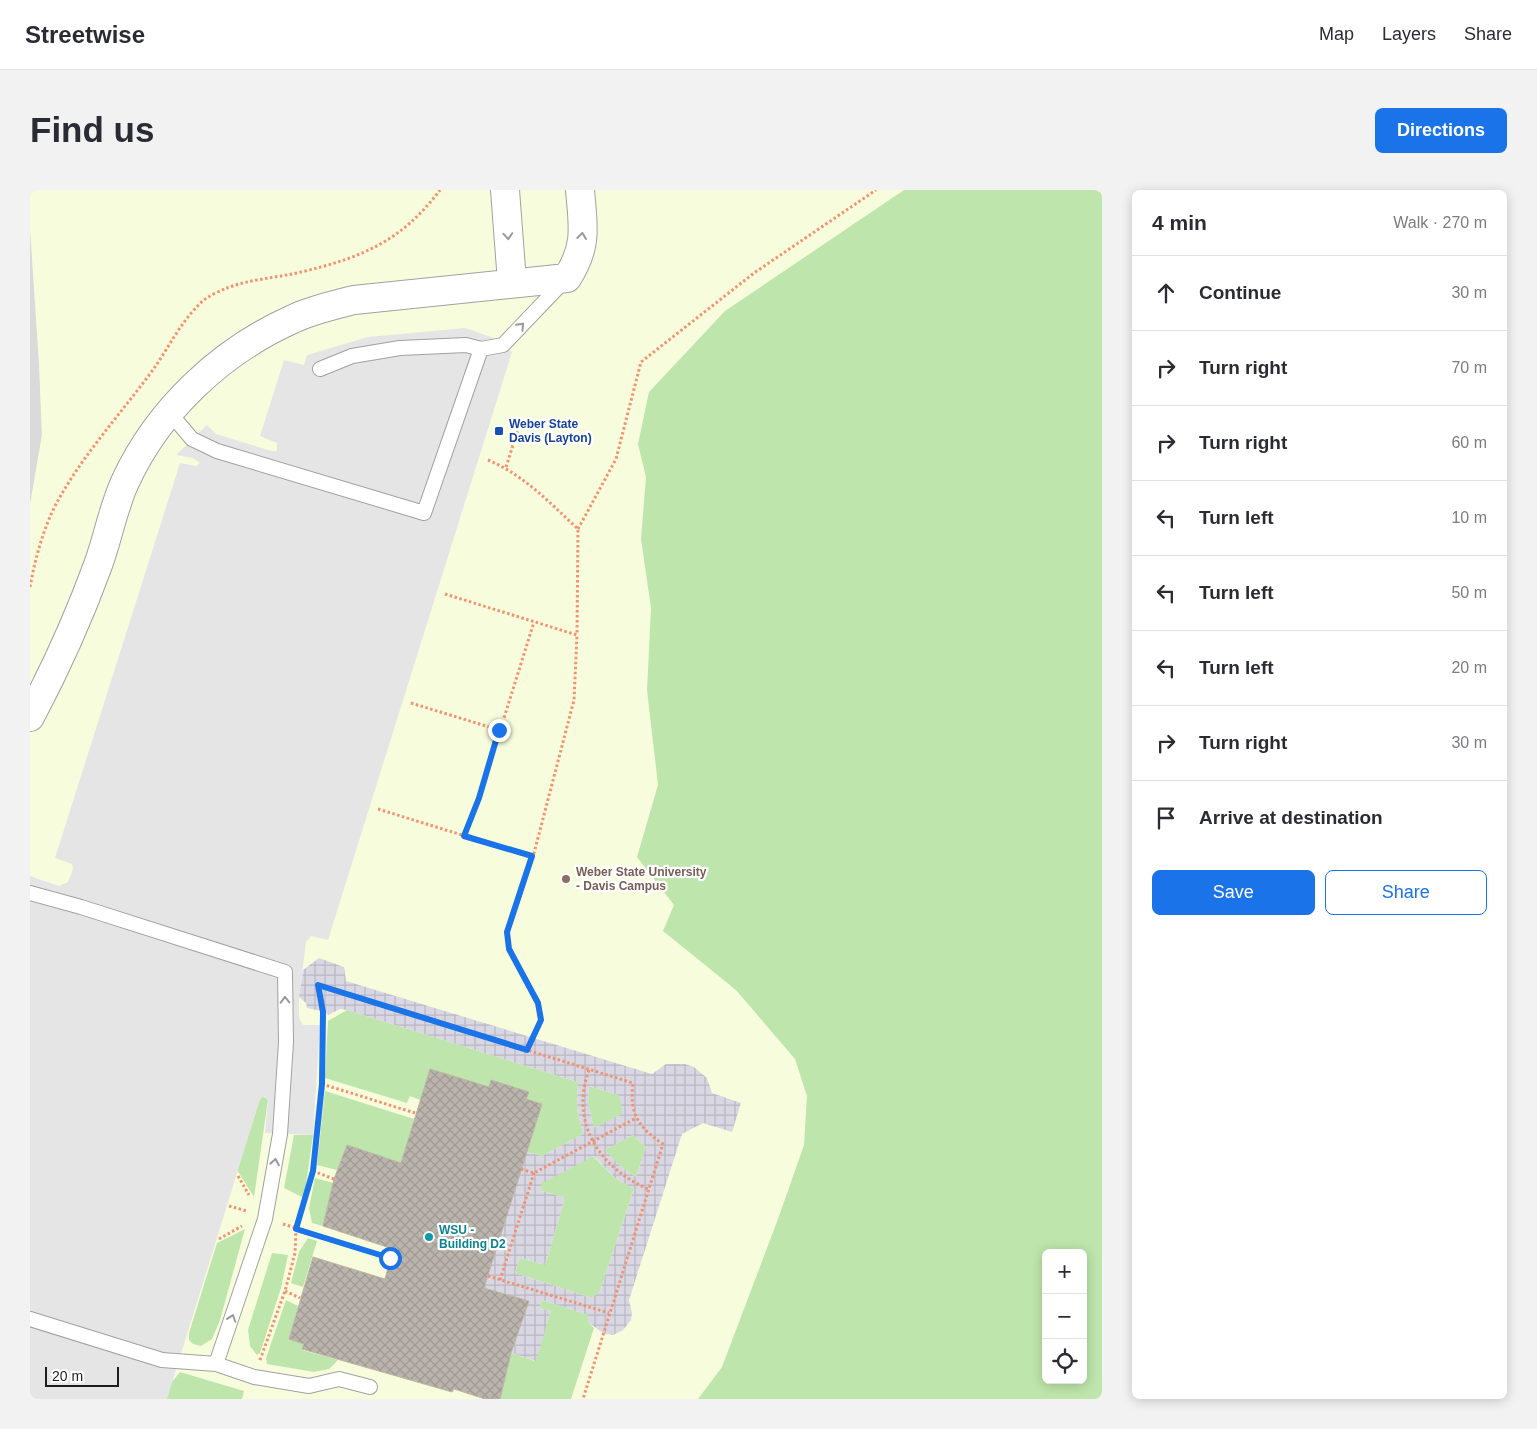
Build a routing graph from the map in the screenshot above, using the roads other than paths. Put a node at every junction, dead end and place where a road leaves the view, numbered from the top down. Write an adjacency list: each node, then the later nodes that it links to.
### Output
1 (505, 190): 4 (street, one-way to 4)
2 (580, 190): 3 (street, one-way to 2)
3 (567, 278): 4 (street); 5 (lane, one-way to 3)
4 (512, 282): 7 (street)
5 (481, 349): 6 (lane); 7 (lane)
6 (320, 369)
7 (169, 412): 8 (street)
8 (30, 717)
9 (30, 893): 11 (lane, one-way to 9)
10 (30, 1319): 11 (lane)
11 (216, 1364): 12 (lane)
12 (370, 1388)

